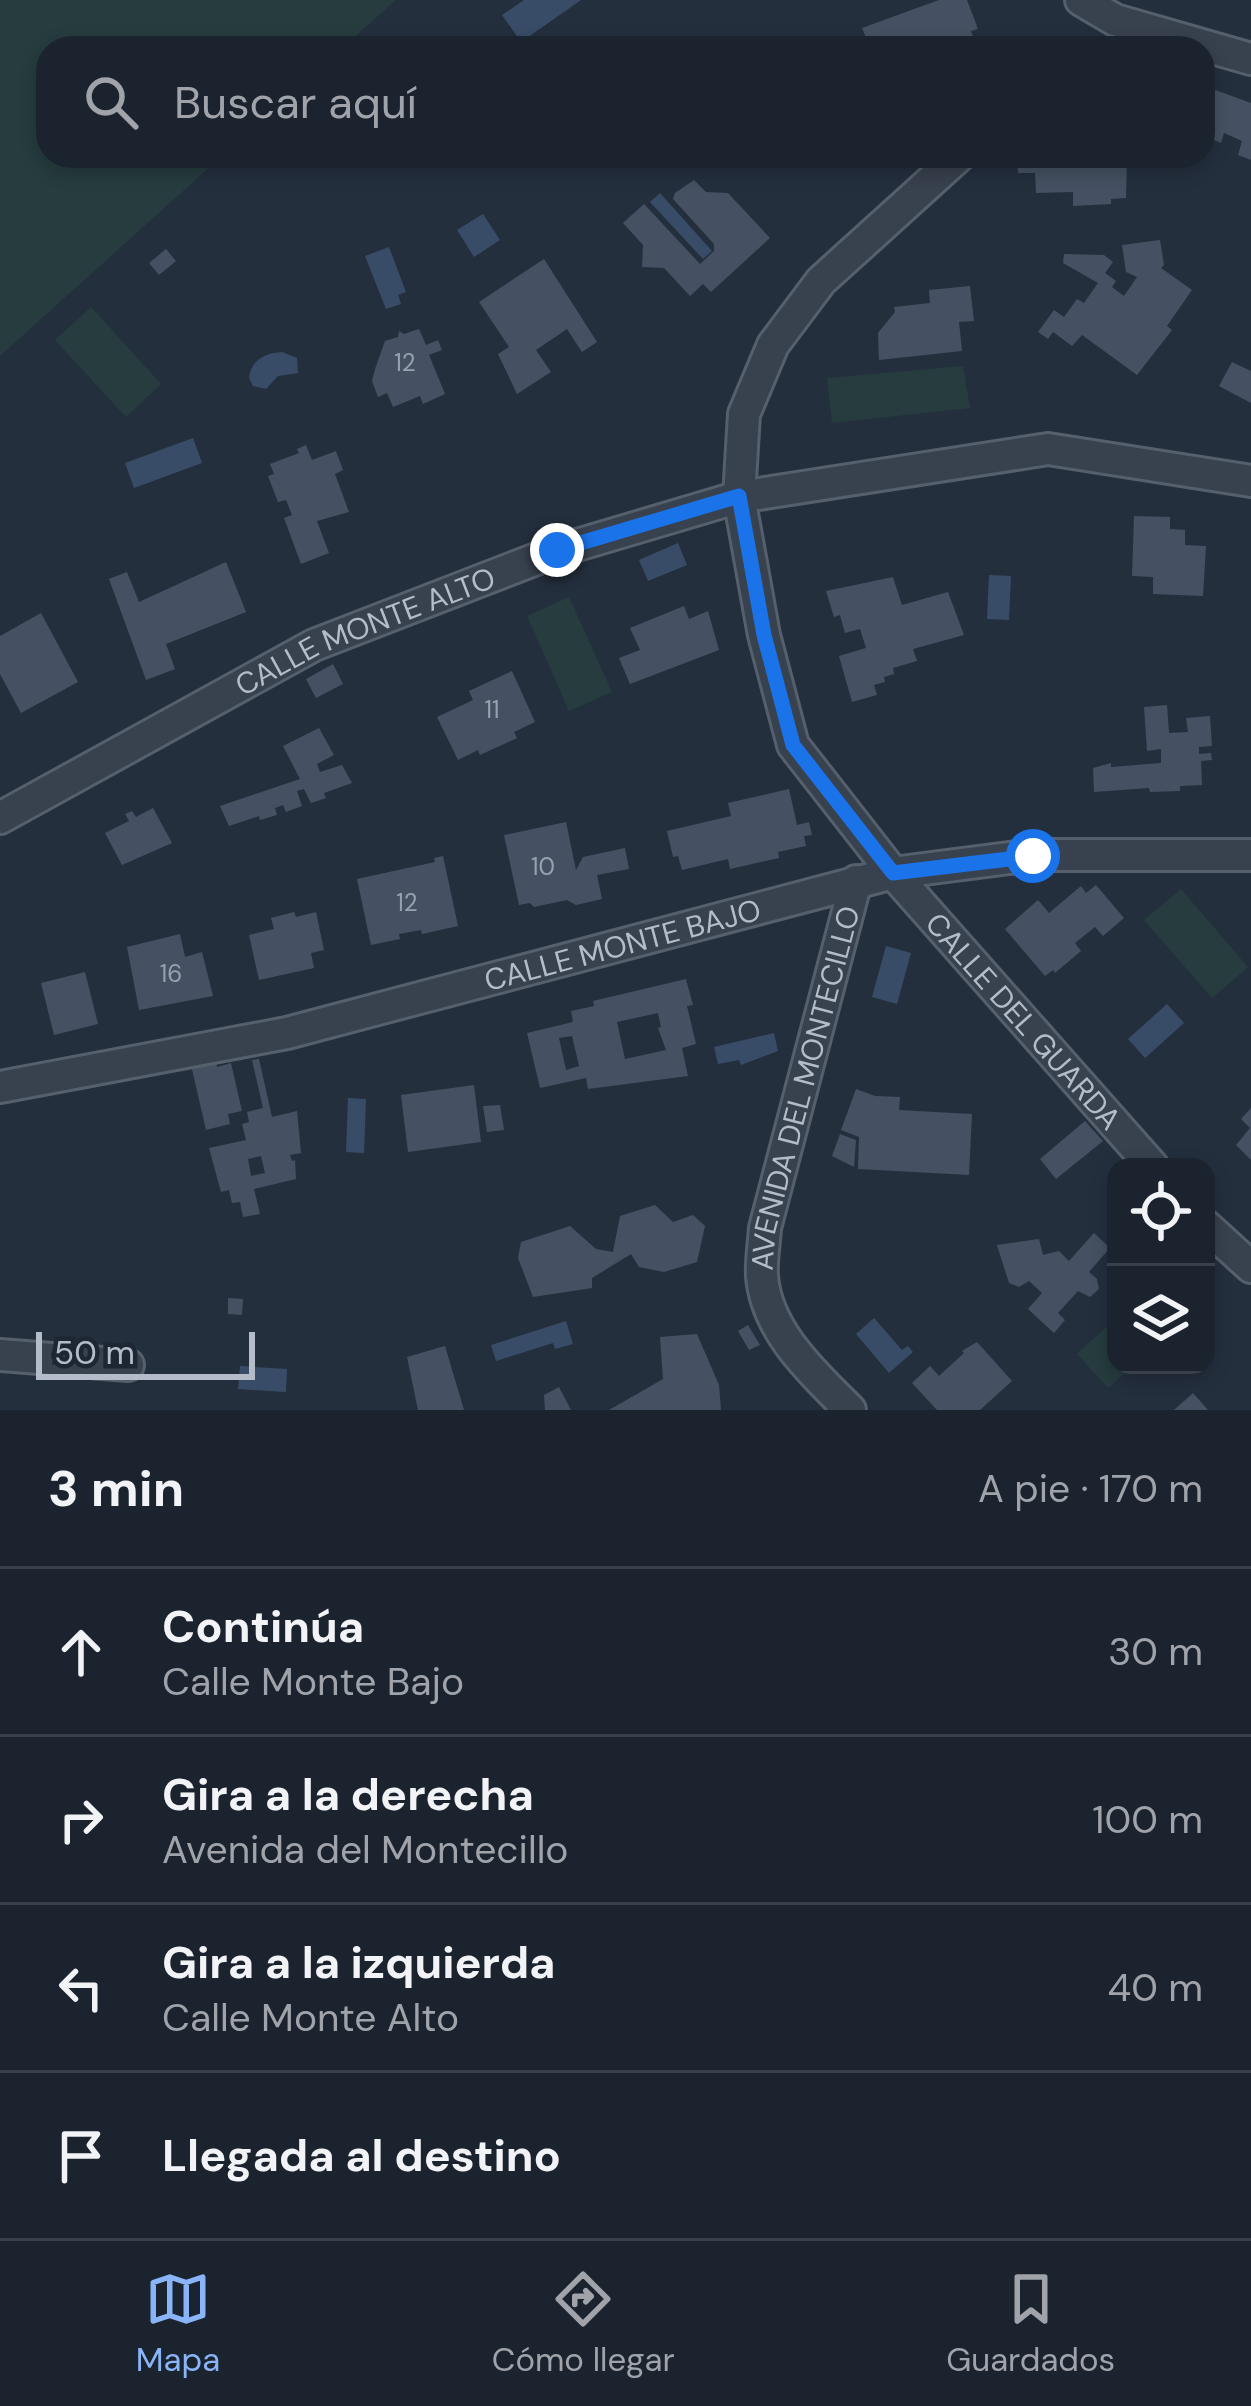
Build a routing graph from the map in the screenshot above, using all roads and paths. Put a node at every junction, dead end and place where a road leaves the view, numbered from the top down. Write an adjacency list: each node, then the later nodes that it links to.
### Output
1 (1081, 0): 2 (street)
2 (1170, 36)
3 (1215, 49): 4 (street)
4 (1251, 59)
5 (946, 168): 7 (street, AVENIDA DEL MONTECILLO)
6 (1251, 481): 7 (street, CALLE MONTE ALTO)
7 (739, 496): 8 (street, CALLE MONTE ALTO); 10 (street, AVENIDA DEL MONTECILLO)
8 (0, 818)
9 (1251, 855): 10 (street, CALLE MONTE BAJO)
10 (893, 873): 11 (street, CALLE MONTE BAJO); 13 (street, CALLE DEL GUARDA)
11 (856, 881): 12 (street, CALLE MONTE BAJO); 18 (street, AVENIDA DEL MONTECILLO)
12 (0, 1087)
13 (1146, 1158)
14 (1215, 1234): 15 (street)
15 (1251, 1267)
16 (0, 1355): 17 (street)
17 (128, 1365)
18 (850, 1410)

